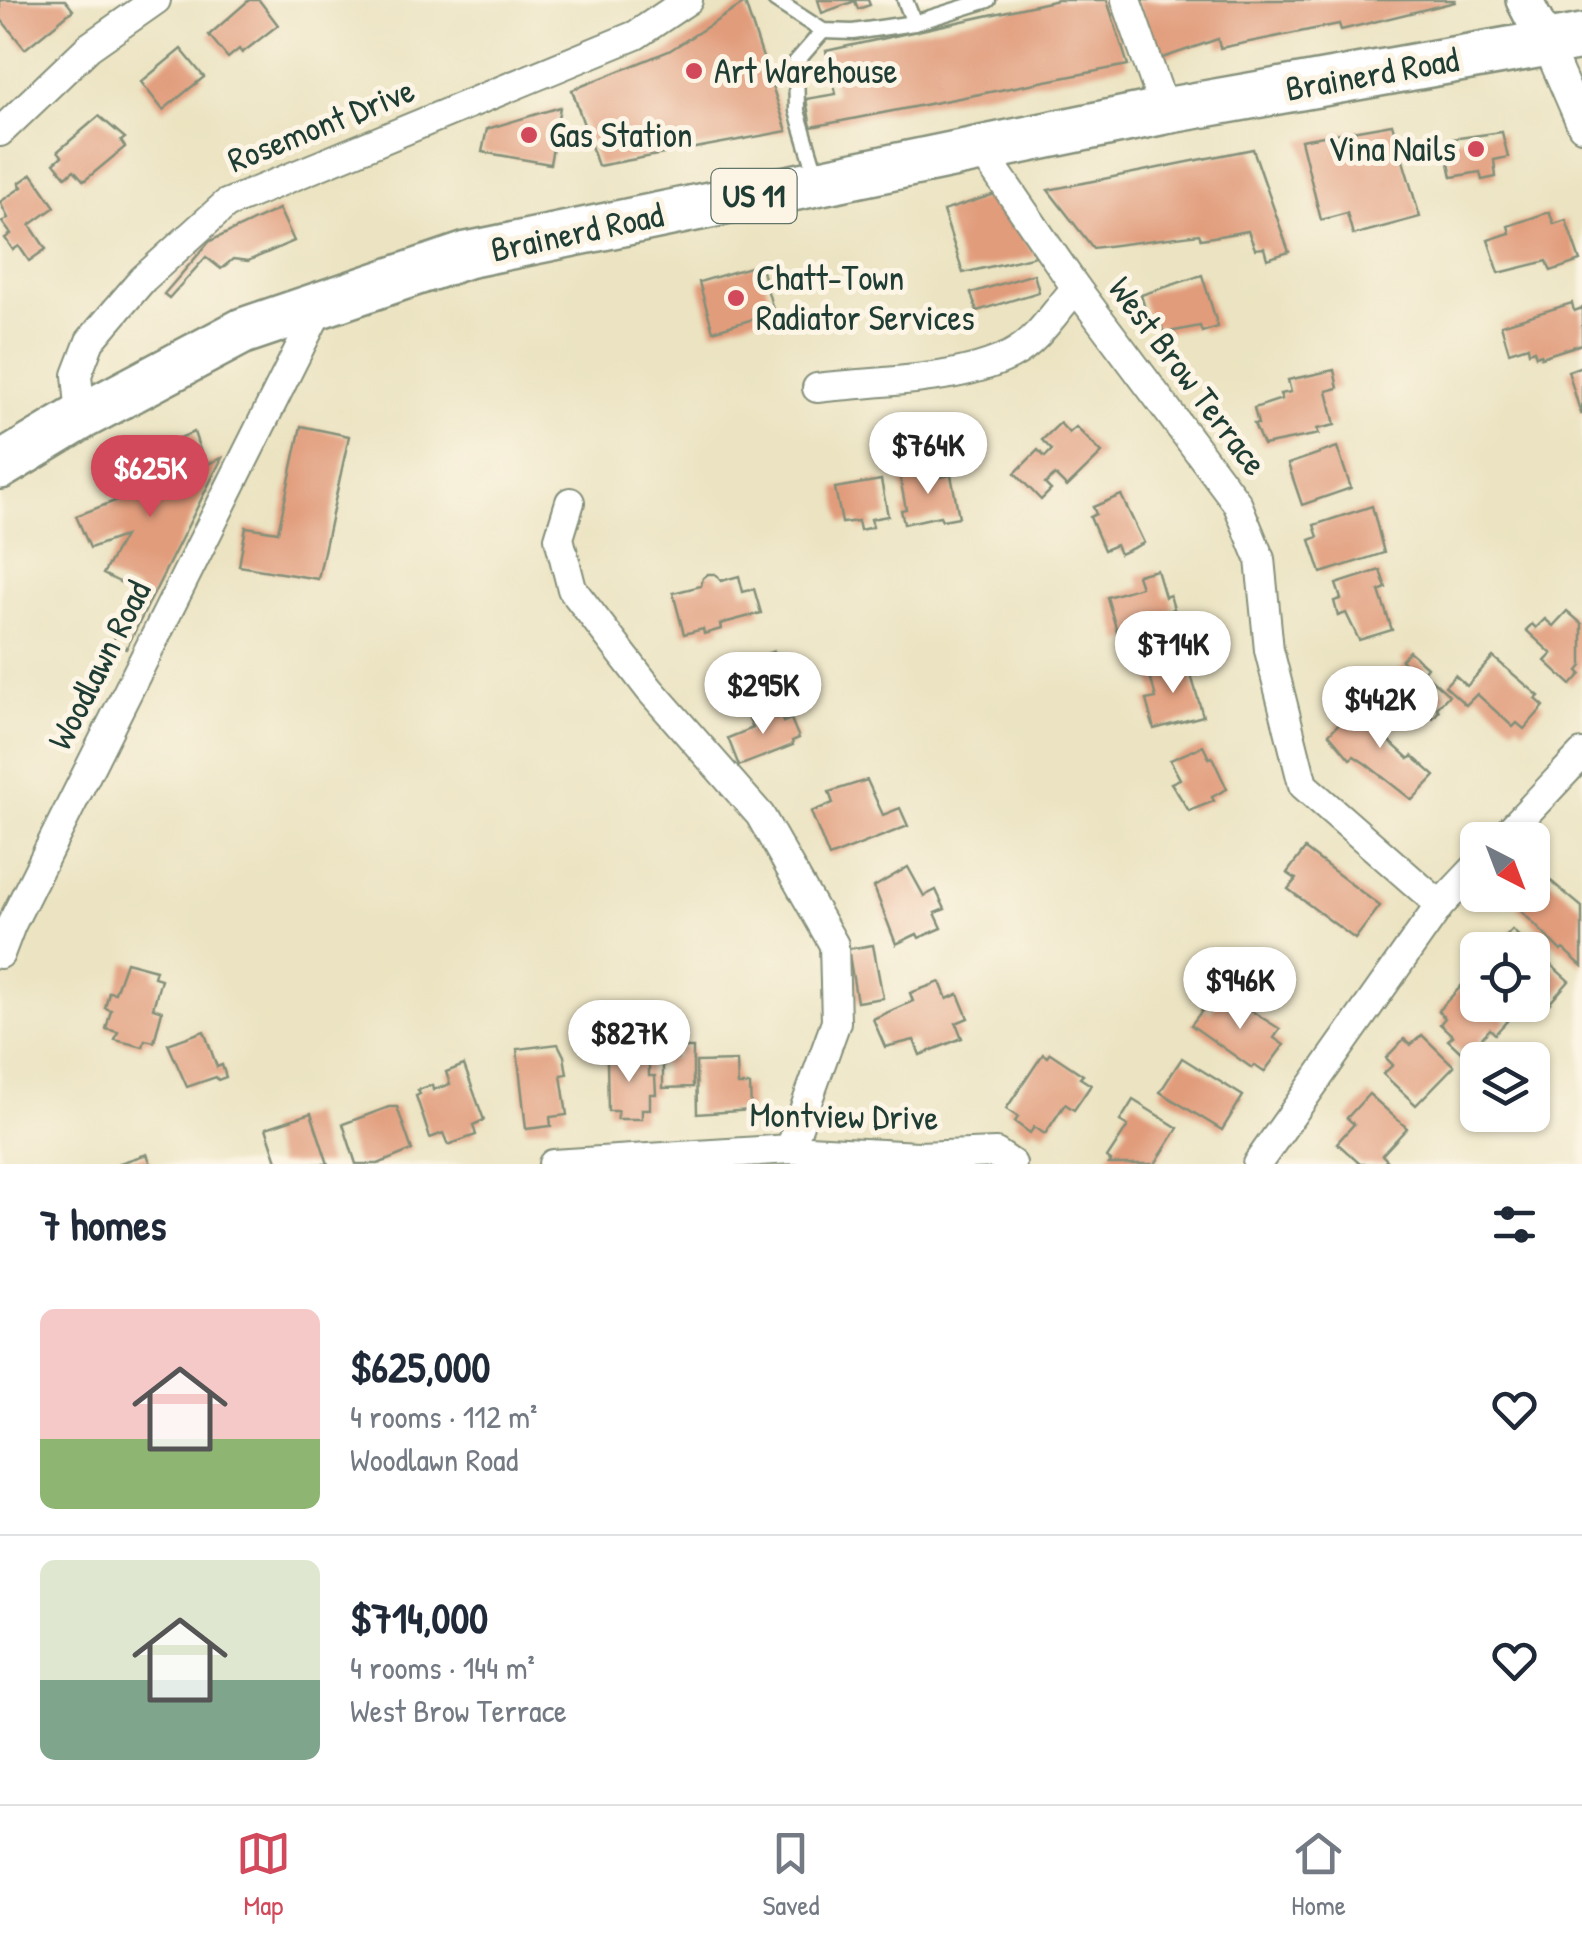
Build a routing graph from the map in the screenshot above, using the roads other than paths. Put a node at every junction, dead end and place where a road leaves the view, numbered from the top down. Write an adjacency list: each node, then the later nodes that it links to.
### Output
1 (156, 0): 13 (street)
2 (688, 0): 19 (street, Rosemont Drive)
3 (775, 0): 9 (lane)
4 (905, 0): 8 (lane)
5 (988, 0): 8 (lane)
6 (1126, 0): 11 (street)
7 (1524, 0): 10 (street)
8 (914, 23): 9 (lane)
9 (823, 31): 15 (lane)
10 (1570, 41): 11 (main road, Brainerd Road / US 11); 12 (street)
11 (1165, 111): 14 (main road, Brainerd Road / US 11)
12 (1582, 126)
13 (0, 132)
14 (982, 151): 15 (main road, Brainerd Road / US 11); 16 (street, West Brow Terrace)
15 (818, 183): 17 (main road, Brainerd Road / US 11)
16 (1076, 288): 18 (street); 25 (street, West Brow Terrace)
17 (322, 303): 19 (main road, Brainerd Road / US 11); 26 (street, Woodlawn Road)
18 (818, 388)
19 (82, 417): 20 (main road, Brainerd Road / US 11)
20 (0, 466)
21 (570, 502): 27 (street)
22 (1582, 754): 23 (street)
23 (1518, 822)
24 (1460, 884): 25 (street)
25 (1440, 906): 30 (street)
26 (0, 954)
27 (790, 1149): 28 (street, Montview Drive); 29 (street, Montview Drive)
28 (552, 1164)
29 (1012, 1164)
30 (1257, 1164)

